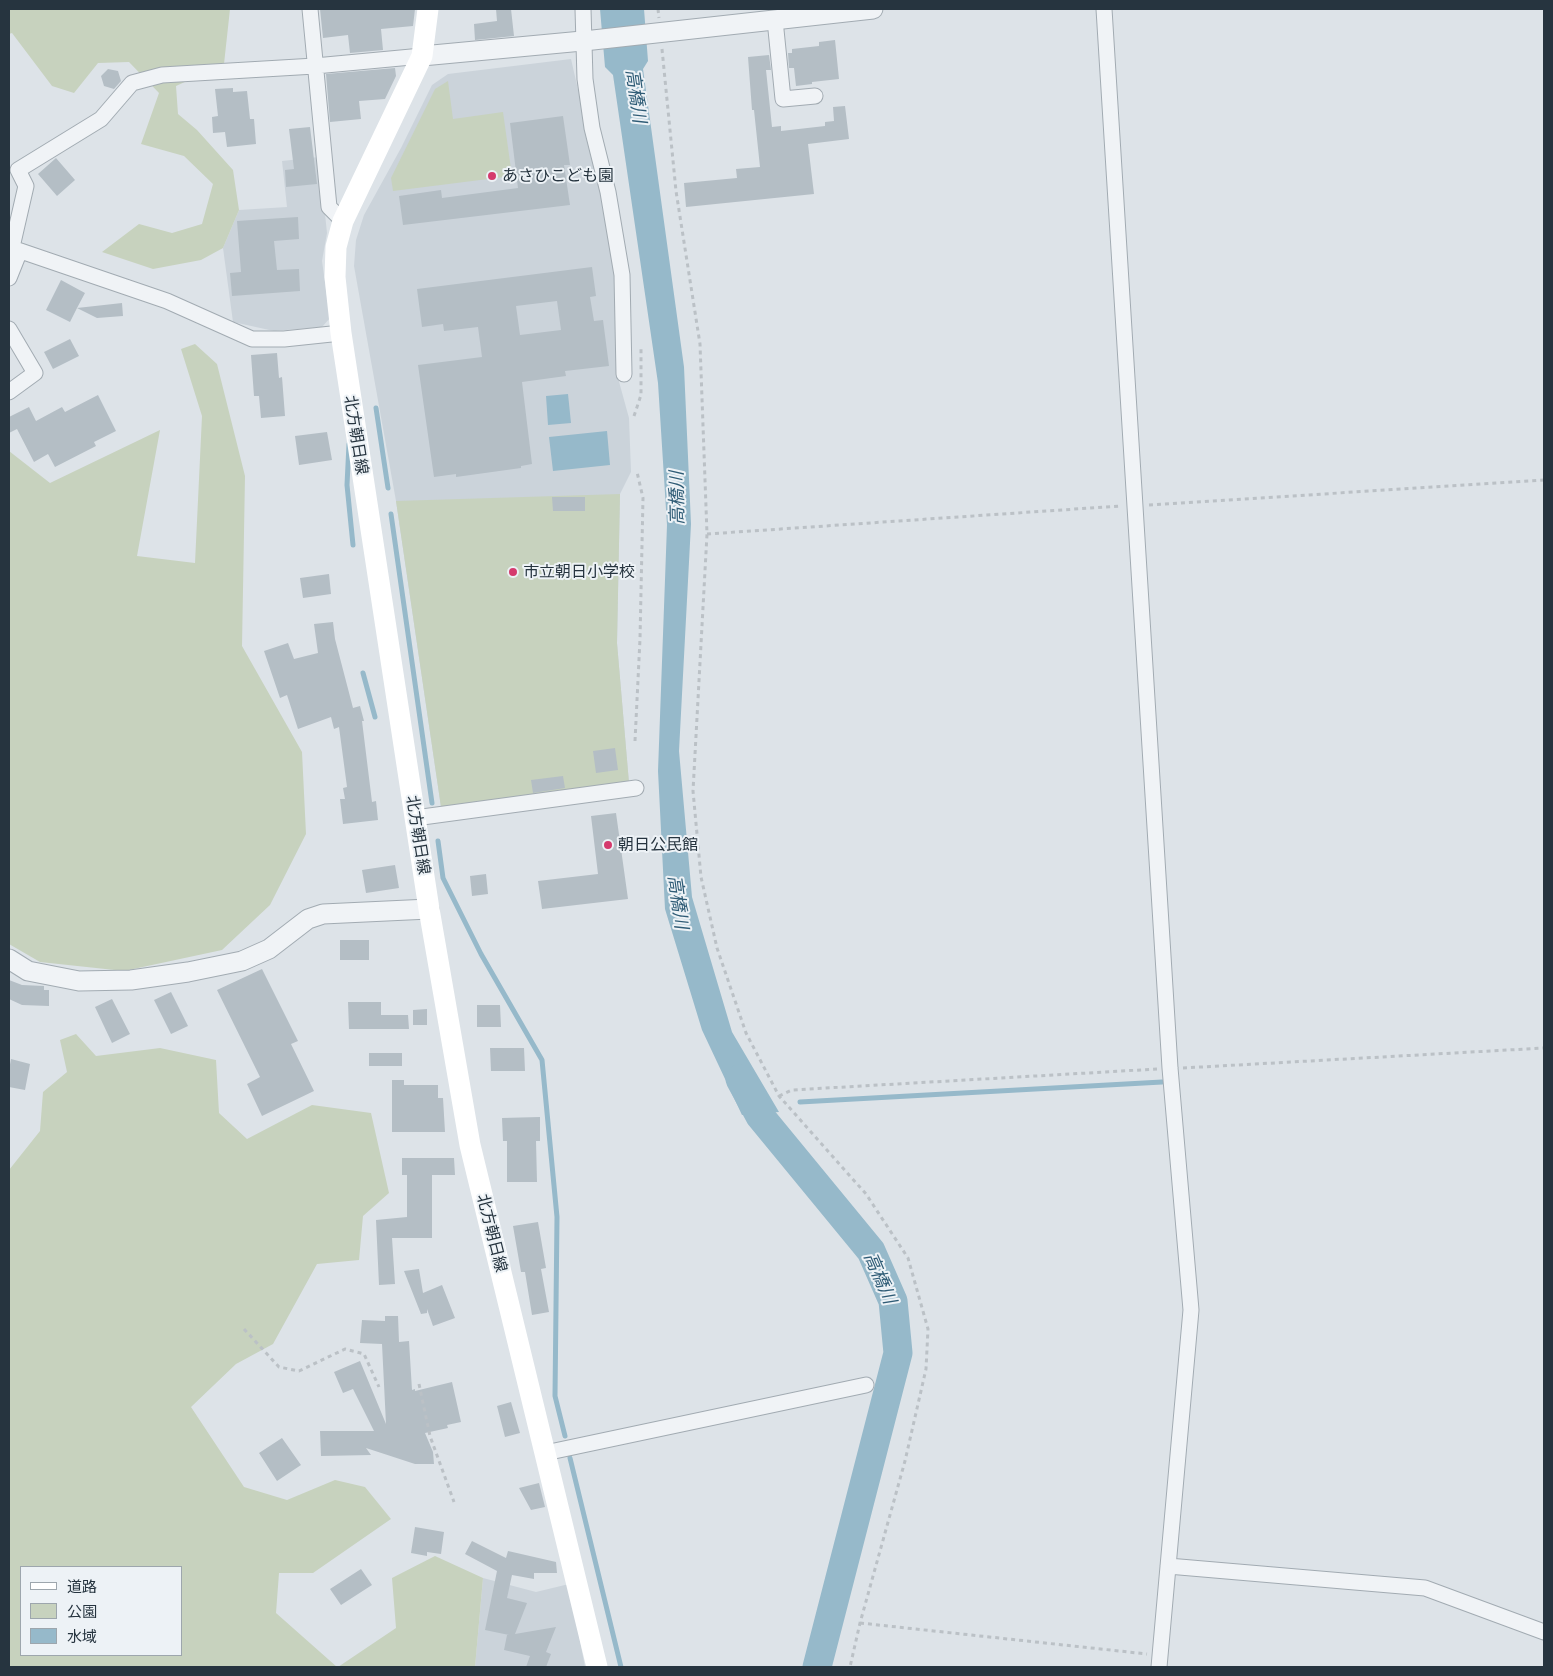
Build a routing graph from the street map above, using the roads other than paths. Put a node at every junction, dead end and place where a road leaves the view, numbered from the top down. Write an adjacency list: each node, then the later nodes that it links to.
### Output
1 (310, 9): 9 (street)
2 (428, 9): 8 (main road, 北方朝日線)
3 (582, 9): 7 (street)
4 (873, 9): 6 (street)
5 (1104, 9): 25 (street)
6 (775, 20): 7 (street); 10 (street)
7 (588, 40): 8 (street); 17 (street)
8 (422, 56): 9 (street); 12 (main road, 北方朝日線)
9 (315, 66): 11 (street); 12 (street)
10 (815, 96)
11 (13, 165): 13 (street)
12 (343, 221): 16 (main road, 北方朝日線)
13 (13, 251): 14 (street); 16 (street)
14 (9, 278)
15 (9, 329): 18 (street)
16 (341, 333): 20 (main road, 北方朝日線)
17 (624, 374)
18 (9, 392)
19 (636, 788): 20 (street)
20 (415, 818): 21 (main road, 北方朝日線)
21 (429, 910): 22 (street); 24 (main road, 北方朝日線)
22 (9, 959)
23 (866, 1385): 24 (street)
24 (545, 1453): 28 (main road, 北方朝日線)
25 (1168, 1566): 26 (street); 27 (street)
26 (1544, 1632)
27 (1160, 1661)
28 (597, 1667)

